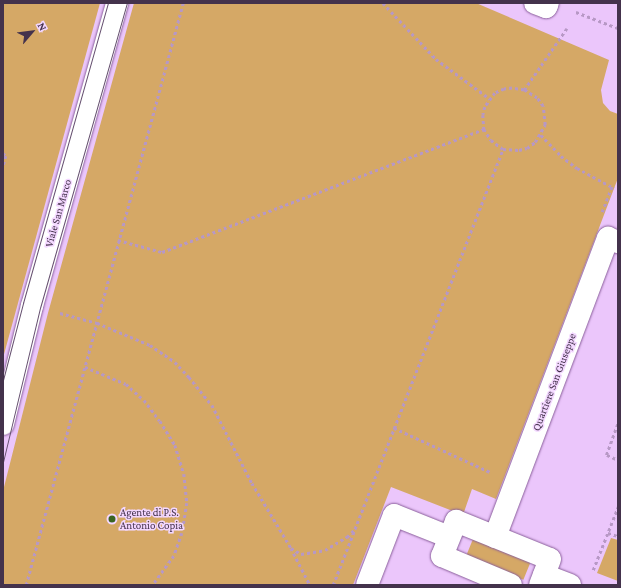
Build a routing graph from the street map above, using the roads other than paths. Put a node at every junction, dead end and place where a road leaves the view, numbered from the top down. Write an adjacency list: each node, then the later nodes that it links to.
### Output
1 (117, 3): 5 (street, Viale San Marco)
2 (535, 3): 3 (street)
3 (548, 3)
4 (609, 233): 6 (street, Quartiere San Giuseppe)
5 (3, 424)
6 (495, 536): 7 (street); 8 (street)
7 (449, 537): 9 (street); 10 (street)
8 (542, 580): 11 (street)
9 (367, 585)
10 (511, 585)
11 (570, 585)

